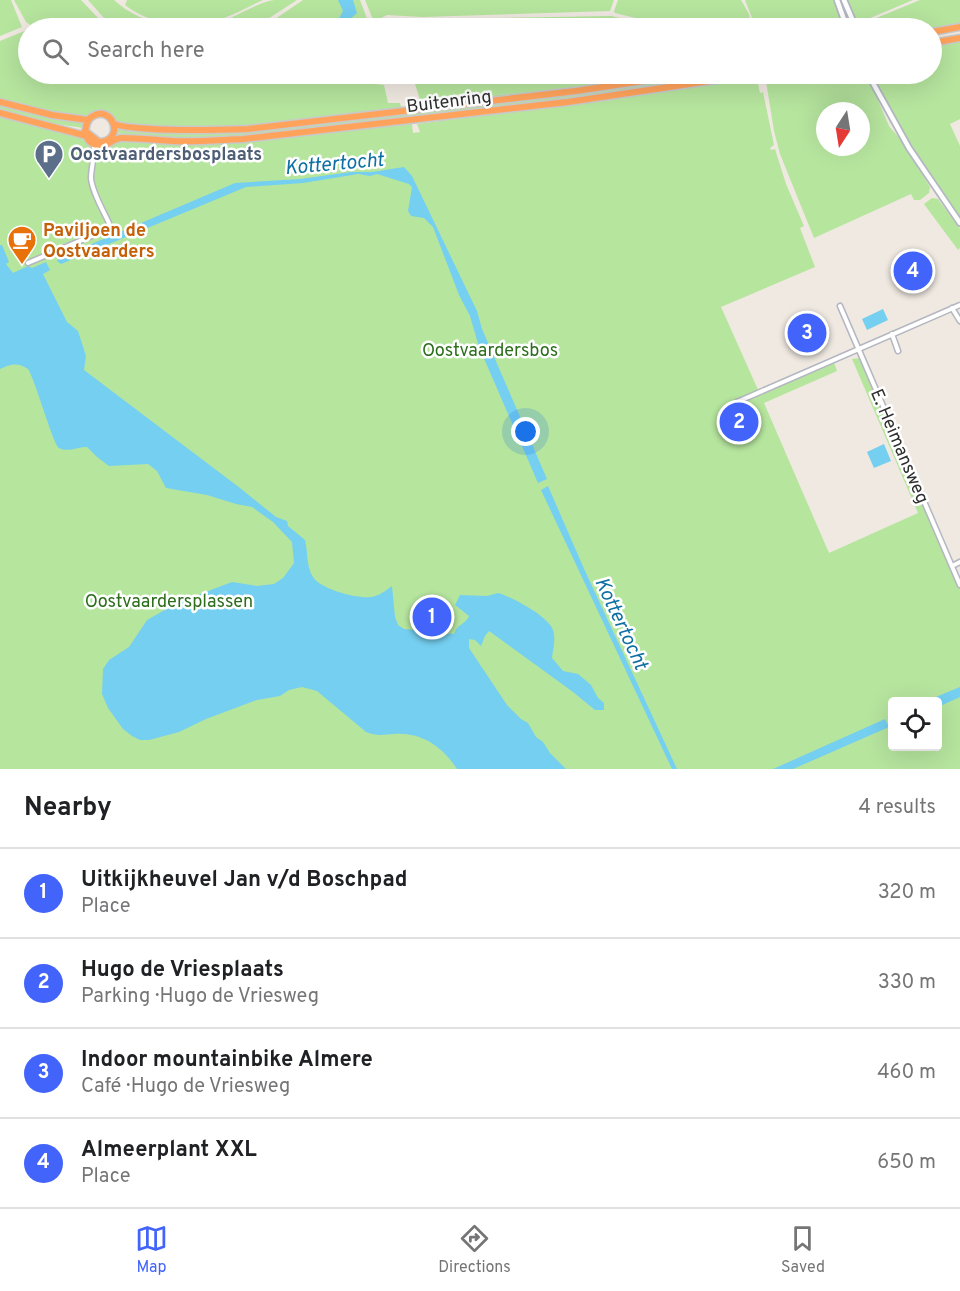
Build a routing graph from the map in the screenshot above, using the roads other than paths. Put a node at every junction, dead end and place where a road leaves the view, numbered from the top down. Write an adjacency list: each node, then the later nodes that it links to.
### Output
1 (837, 0): 3 (street)
2 (844, 0): 4 (street)
3 (844, 18)
4 (852, 18)
5 (960, 27): 6 (highway)
6 (942, 30)
7 (960, 38): 8 (highway)
8 (942, 42)
9 (623, 84): 15 (highway, Buitenring)
10 (690, 84): 17 (highway, Buitenring)
11 (874, 84): 19 (street)
12 (0, 102): 14 (highway)
13 (0, 113): 16 (highway)
14 (88, 120): 15 (highway); 16 (highway)
15 (114, 124): 17 (highway)
16 (86, 133): 18 (highway)
17 (112, 139): 18 (highway)
18 (100, 144): 20 (street)
19 (960, 223)
20 (28, 263)
21 (960, 305): 23 (street)
22 (840, 306): 26 (street, E. Heimansweg)
23 (952, 308): 24 (street); 25 (street)
24 (960, 321)
25 (892, 334): 26 (street); 27 (street)
26 (859, 349): 28 (street); 30 (street, E. Heimansweg)
27 (898, 351)
28 (738, 402)
29 (960, 562): 30 (street)
30 (952, 566): 31 (street, E. Heimansweg)
31 (960, 585)

